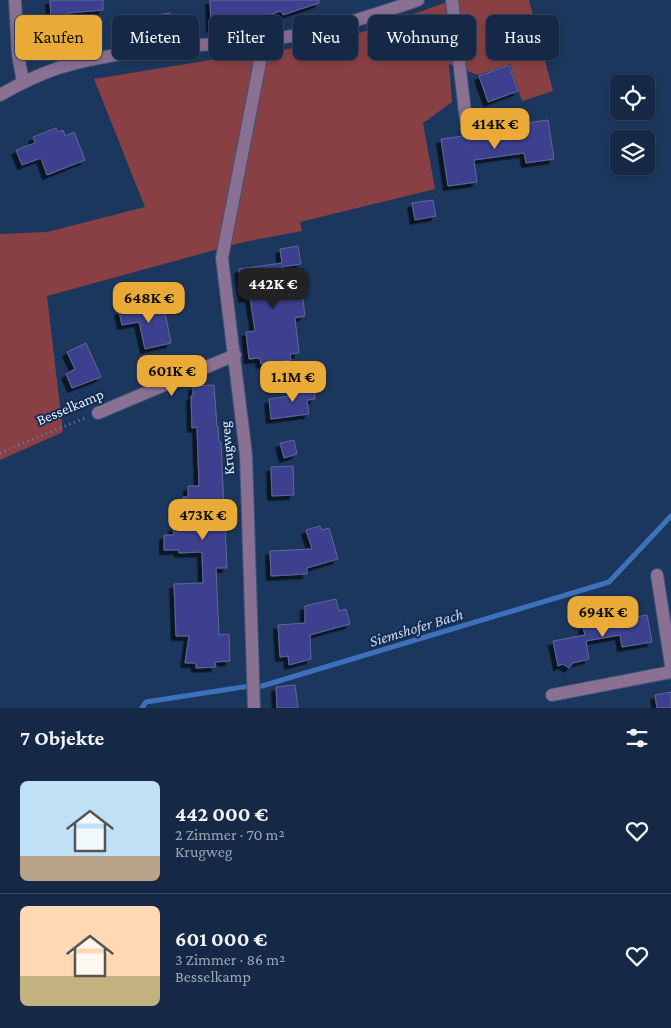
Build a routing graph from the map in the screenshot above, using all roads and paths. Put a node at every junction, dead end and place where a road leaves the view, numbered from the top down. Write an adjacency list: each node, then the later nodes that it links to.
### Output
1 (15, 0): 7 (street)
2 (418, 0): 4 (street)
3 (452, 0): 9 (street)
4 (283, 37)
5 (209, 45): 7 (street)
6 (260, 60): 10 (street, Krugweg)
7 (23, 82): 8 (street)
8 (0, 95)
9 (466, 121)
10 (235, 356): 11 (street, Besselkamp); 17 (street, Krugweg)
11 (98, 412): 12 (path, Besselkamp)
12 (0, 454)
13 (657, 575): 14 (street)
14 (671, 665)
15 (671, 672): 16 (street)
16 (552, 695)
17 (254, 708)

